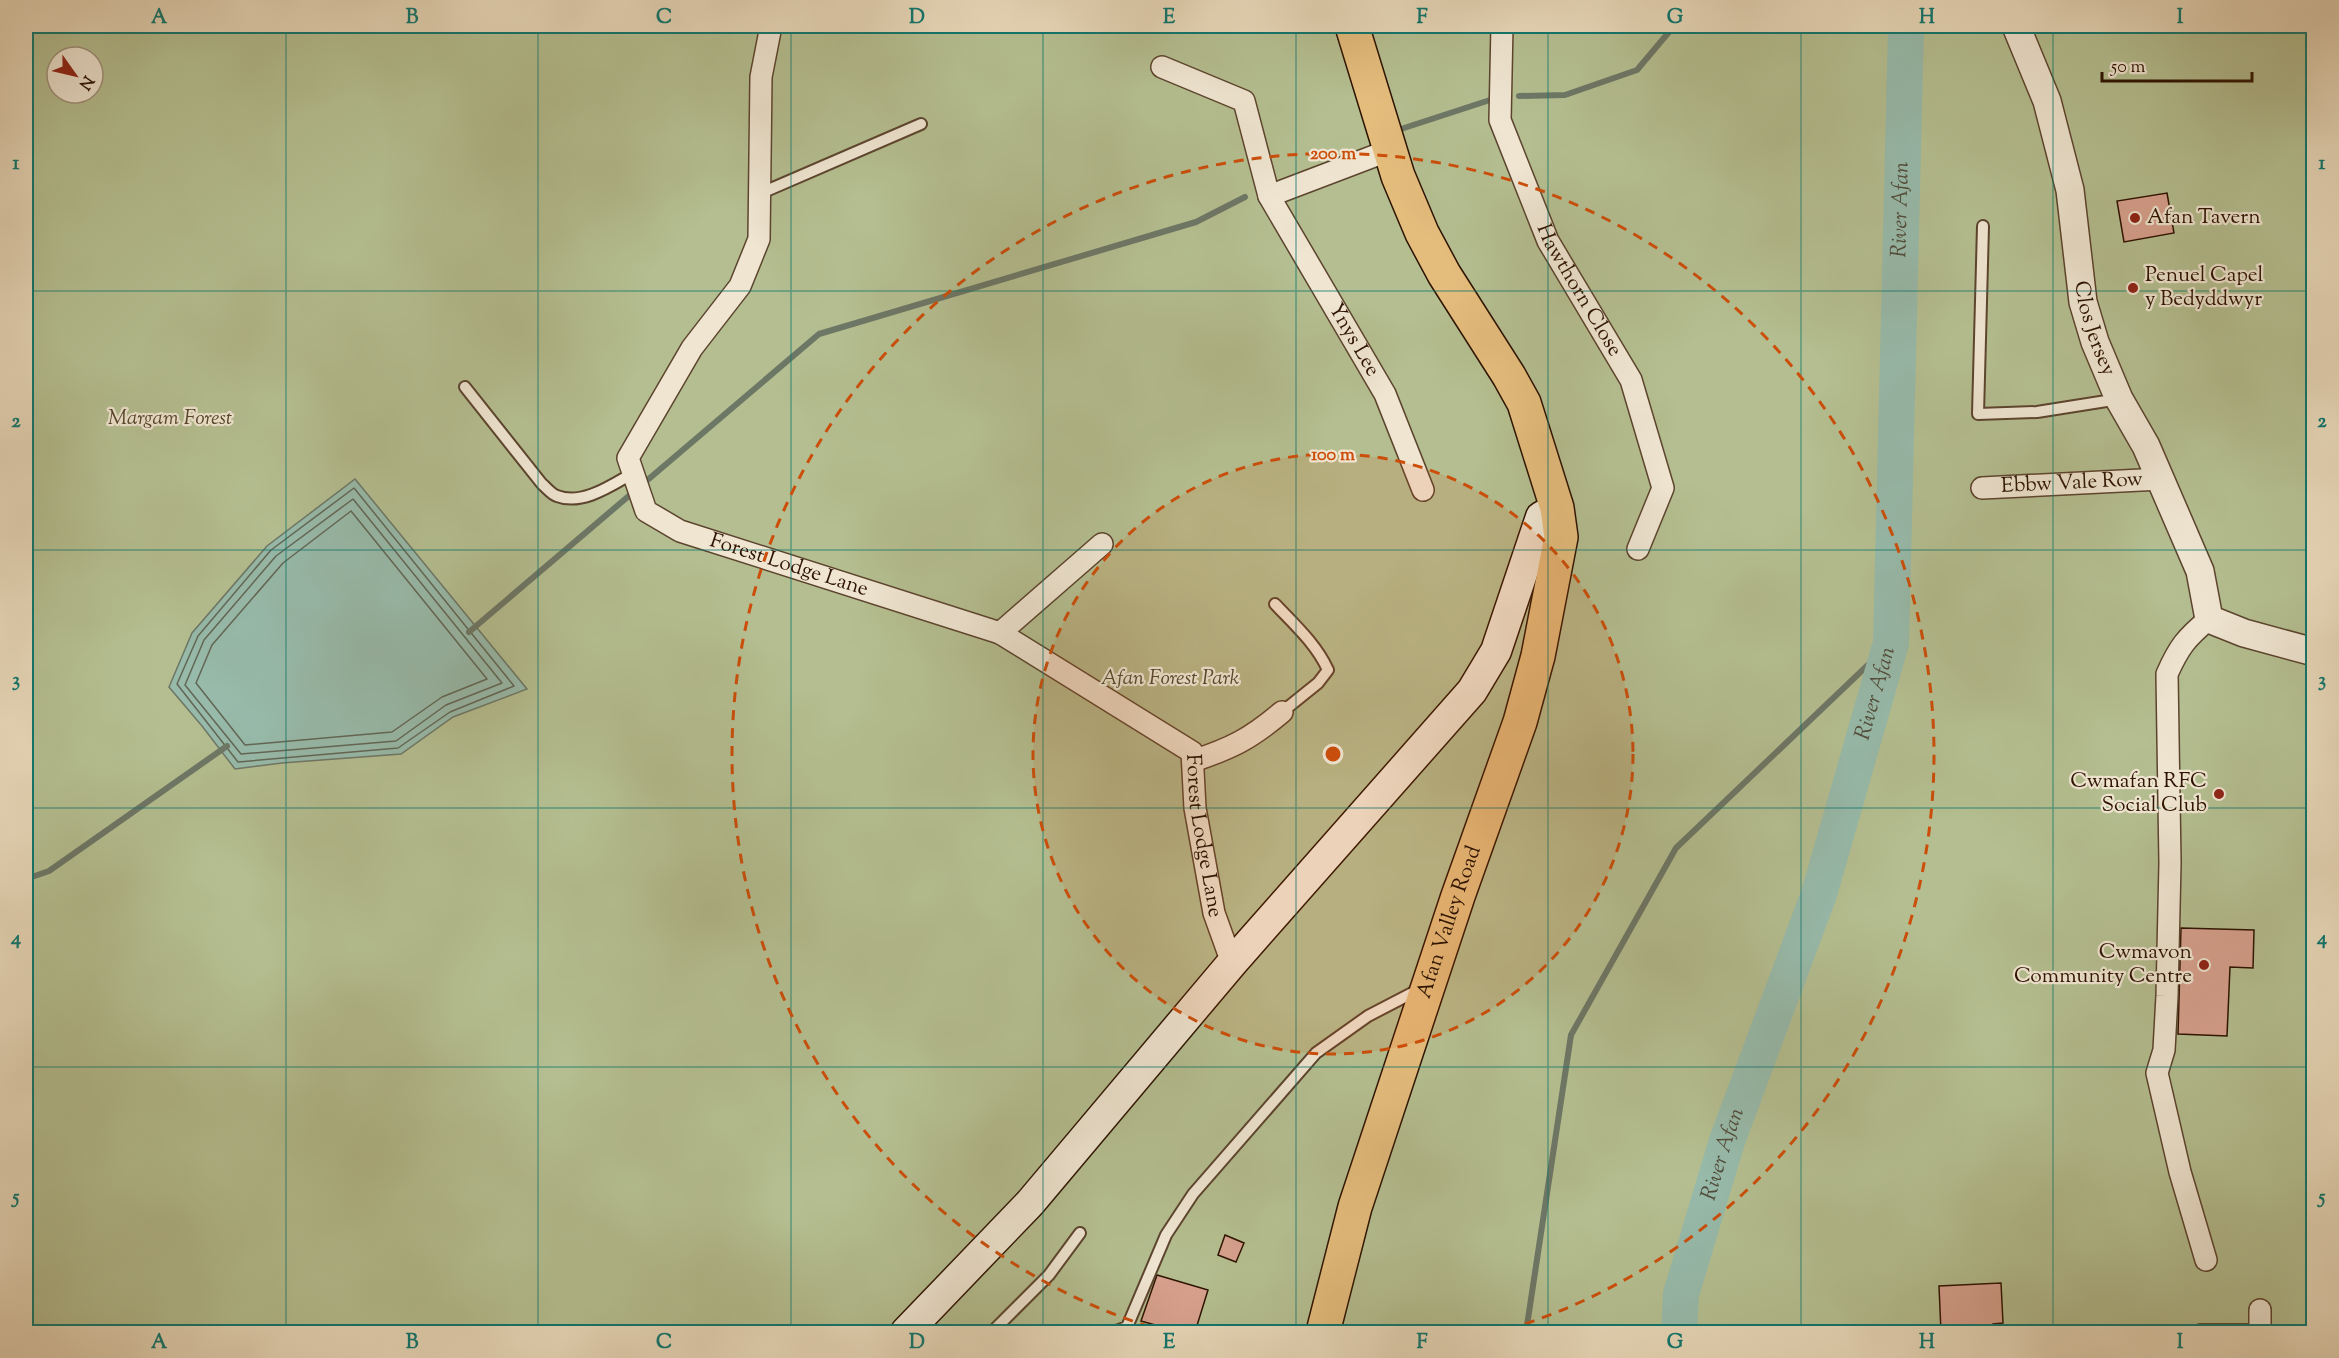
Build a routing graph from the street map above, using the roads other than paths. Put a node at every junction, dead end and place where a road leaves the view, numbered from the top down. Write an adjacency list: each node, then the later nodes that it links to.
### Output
1 (771, 26): 8 (street)
2 (1352, 26): 7 (main road, Afan Valley Road)
3 (1502, 26): 19 (street, Hawthorn Close)
4 (2016, 26): 12 (street, Clos Jersey)
5 (1162, 67): 9 (street, Ynys Lee)
6 (921, 124): 8 (lane)
7 (1390, 150): 9 (street); 17 (main road, Afan Valley Road)
8 (759, 194): 14 (street)
9 (1269, 196): 16 (street, Ynys Lee)
10 (1983, 226): 12 (lane)
11 (465, 387): 14 (lane)
12 (2118, 399): 13 (street, Clos Jersey)
13 (2161, 479): 15 (street, Ebbw Vale Row); 21 (street, Clos Jersey)
14 (636, 484): 22 (street, Forest Lodge Lane)
15 (1982, 488)
16 (1423, 490)
17 (1557, 508): 26 (main road); 27 (main road, Afan Valley Road)
18 (1102, 544): 22 (street)
19 (1638, 549)
20 (1275, 604): 24 (lane)
21 (2208, 619): 23 (street); 29 (street)
22 (1000, 633): 25 (street, Forest Lodge Lane)
23 (2313, 652)
24 (1282, 712): 25 (street)
25 (1193, 761): 26 (street, Forest Lodge Lane)
26 (1232, 963): 33 (main road)
27 (1429, 985): 31 (lane); 36 (main road, Afan Valley Road)
28 (1080, 1233): 34 (lane)
29 (2206, 1260)
30 (2260, 1324): 32 (lane)
31 (1128, 1330): 35 (lane)
32 (2200, 1330)
33 (906, 1332)
34 (992, 1332)
35 (1113, 1332)
36 (1323, 1332)

